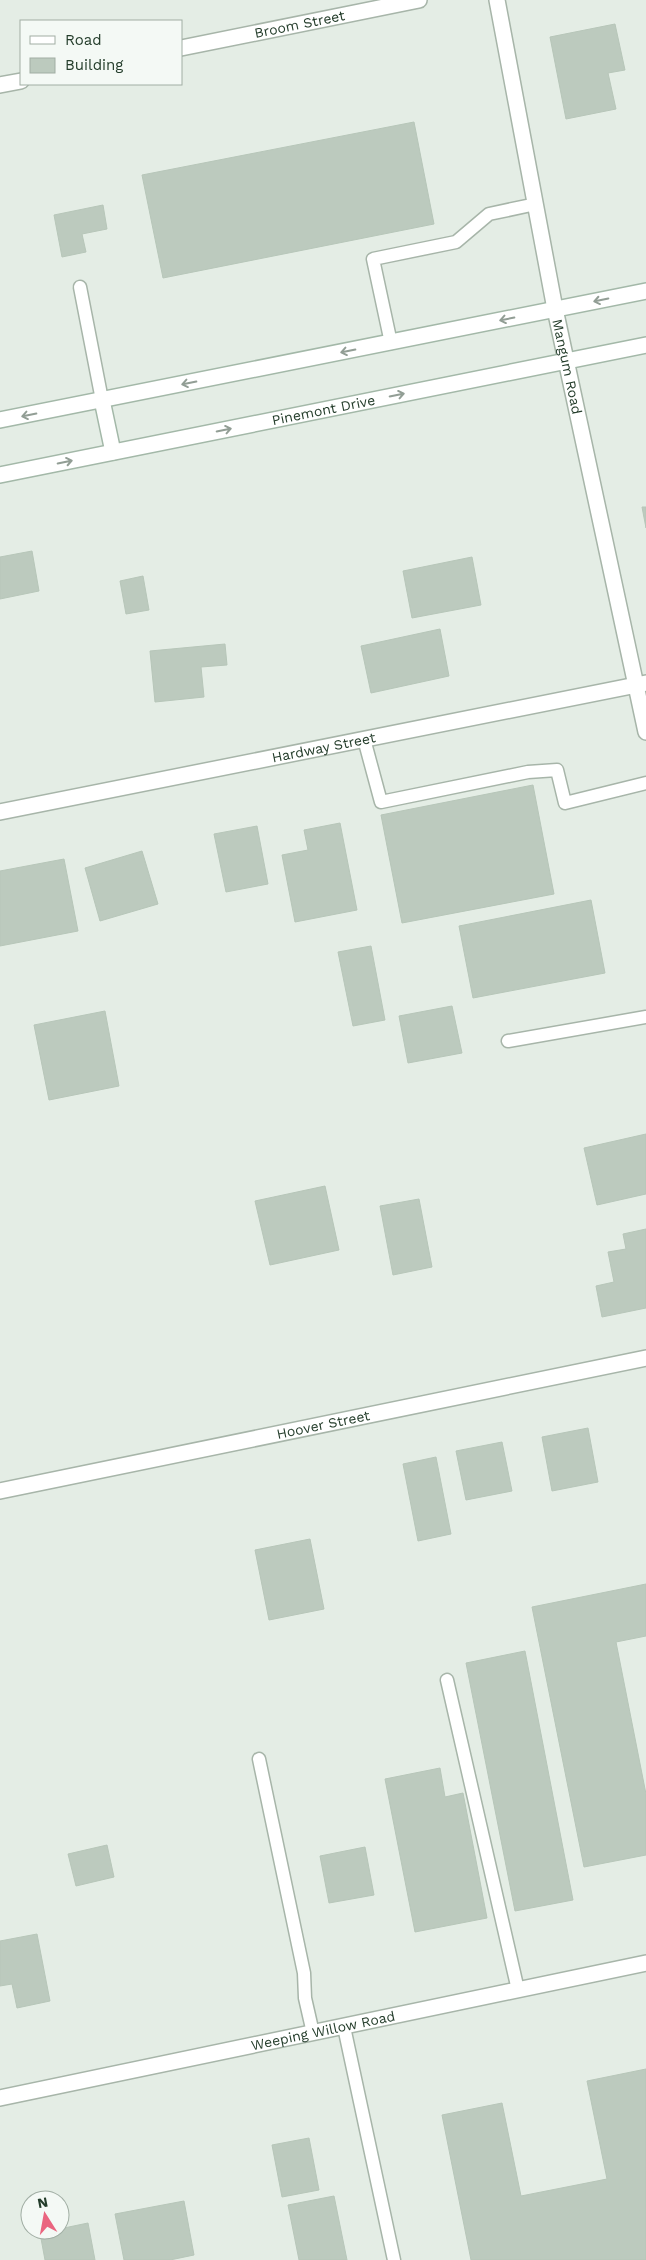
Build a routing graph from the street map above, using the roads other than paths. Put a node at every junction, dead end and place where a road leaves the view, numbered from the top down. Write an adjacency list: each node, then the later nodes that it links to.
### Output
1 (418, 0): 3 (street, Broom Street)
2 (497, 0): 6 (street, Mangum Road)
3 (182, 48)
4 (20, 81): 5 (street)
5 (0, 85)
6 (536, 204): 9 (street, Mangum Road); 10 (lane)
7 (80, 287): 13 (lane)
8 (646, 291): 9 (street, one-way to 9)
9 (555, 310): 10 (street, one-way to 10); 12 (street, Mangum Road)
10 (391, 342): 13 (street, one-way to 13)
11 (646, 345): 12 (street, Pinemont Drive)
12 (566, 360): 15 (street, Pinemont Drive, one-way to 12); 17 (street, Mangum Road)
13 (102, 400): 14 (street, one-way to 14); 15 (street)
14 (0, 420)
15 (113, 452): 16 (street, Pinemont Drive, one-way to 15)
16 (0, 475)
17 (640, 684): 18 (street, Mangum Road); 19 (street, Hardway Street)
18 (646, 732)
19 (364, 739): 20 (lane); 21 (street, Hardway Street)
20 (646, 783)
21 (0, 812)
22 (646, 1017): 23 (lane)
23 (508, 1041)
24 (646, 1358): 25 (street, Hoover Street)
25 (0, 1492)
26 (447, 1680): 29 (lane)
27 (259, 1759): 31 (lane)
28 (646, 1963): 29 (street, Weeping Willow Road)
29 (518, 1990): 30 (street, Weeping Willow Road)
30 (344, 2027): 31 (street, Weeping Willow Road); 33 (lane)
31 (313, 2033): 32 (street, Weeping Willow Road)
32 (0, 2098)
33 (394, 2260)

